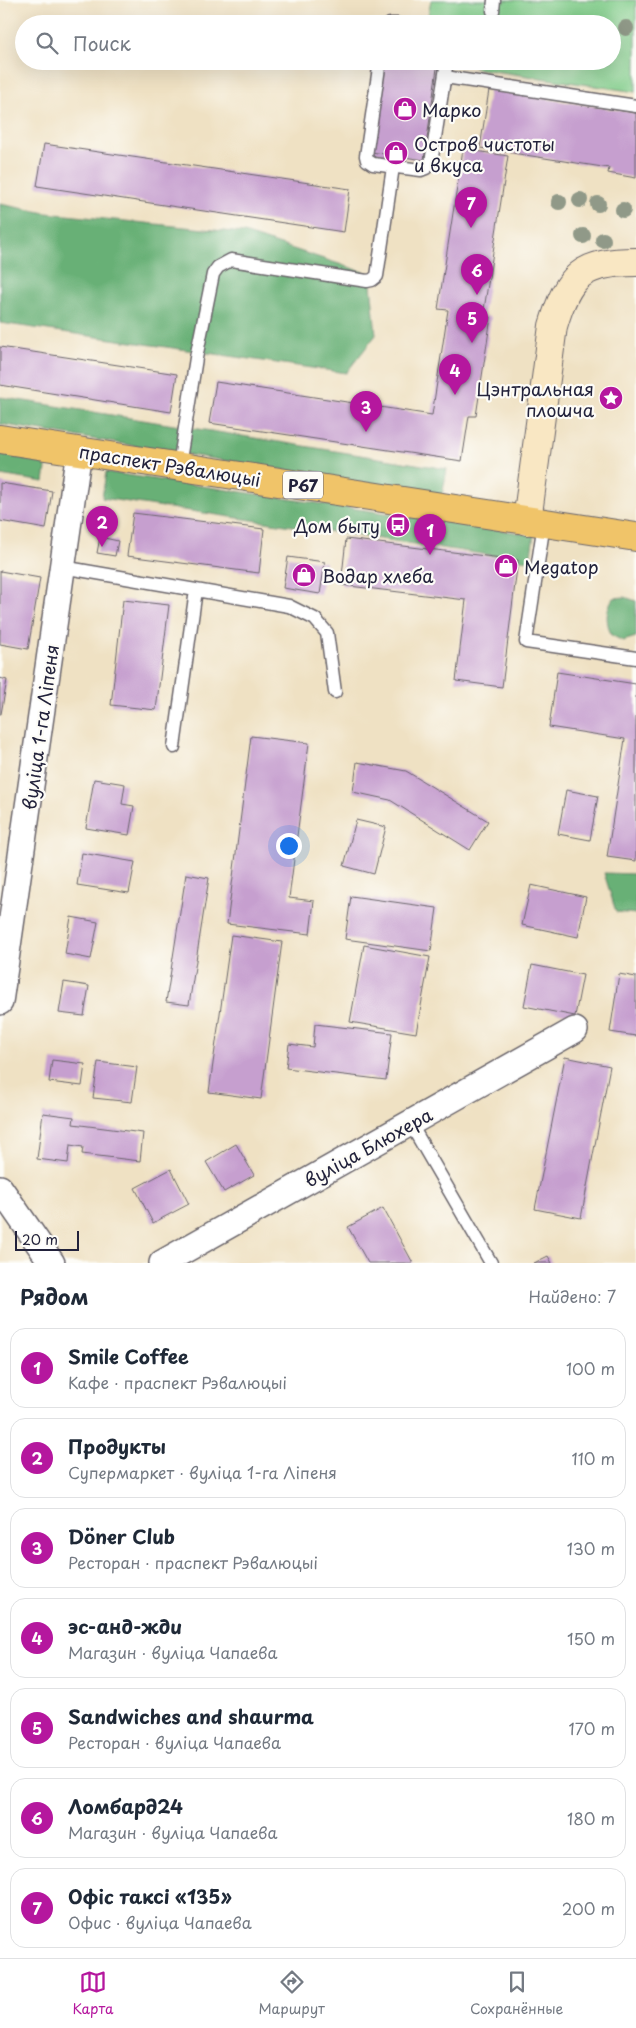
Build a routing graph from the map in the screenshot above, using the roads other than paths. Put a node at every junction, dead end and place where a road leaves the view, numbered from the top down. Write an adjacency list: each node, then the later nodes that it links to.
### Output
1 (379, 70): 5 (lane)
2 (446, 70): 3 (lane)
3 (445, 77): 4 (lane); 5 (lane)
4 (636, 106)
5 (393, 168): 9 (lane)
6 (636, 262): 10 (main road)
7 (0, 439): 8 (main road, праспект Рэвалюцыі / Р67)
8 (79, 451): 9 (main road, праспект Рэвалюцыі / Р67); 12 (street, вуліца 1-га Ліпеня)
9 (179, 466): 10 (main road, праспект Рэвалюцыі / Р67)
10 (536, 522): 11 (main road, праспект Рэвалюцыі / Р67); 14 (lane)
11 (636, 537)
12 (62, 567): 13 (lane); 17 (street, вуліца 1-га Ліпеня)
13 (196, 590): 15 (lane); 16 (lane)
14 (636, 658)
15 (335, 692)
16 (174, 747)
17 (0, 1002)
18 (575, 1030): 19 (street, вуліца Блюхера)
19 (410, 1123): 22 (street, вуліца Блюхера); 23 (lane)
20 (0, 1188): 21 (street)
21 (52, 1263)
22 (162, 1263)
23 (490, 1263)

